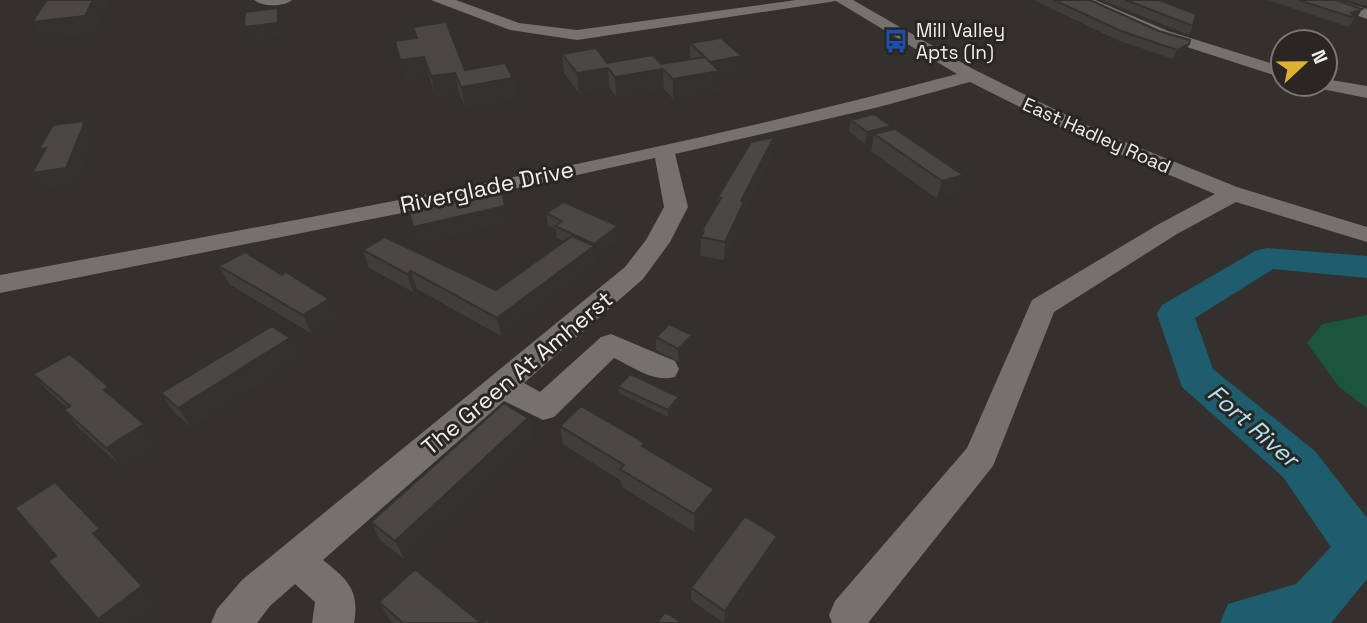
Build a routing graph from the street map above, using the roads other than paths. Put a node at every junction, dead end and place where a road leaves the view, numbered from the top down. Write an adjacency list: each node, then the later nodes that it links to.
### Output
1 (261, 0): 2 (street)
2 (285, 0)
3 (438, 0): 4 (street)
4 (830, 0)
5 (842, 0): 10 (street, East Hadley Road)
6 (1082, 0): 9 (street)
7 (1322, 0): 8 (street)
8 (1367, 14)
9 (1269, 68)
10 (971, 76): 13 (street, Riverglade Drive); 14 (street, East Hadley Road)
11 (1339, 87): 12 (street)
12 (1367, 92)
13 (664, 150): 16 (street, Riverglade Drive); 17 (street, The Green At Amherst)
14 (1233, 194): 15 (street, East Hadley Road); 22 (street)
15 (1367, 235)
16 (0, 284)
17 (588, 313): 18 (street); 20 (street, The Green At Amherst)
18 (611, 344): 19 (street); 20 (street)
19 (664, 369)
20 (503, 386): 21 (street, The Green At Amherst)
21 (295, 560): 23 (street, The Green At Amherst); 24 (street)
22 (849, 615)
23 (232, 623)
24 (333, 623)

